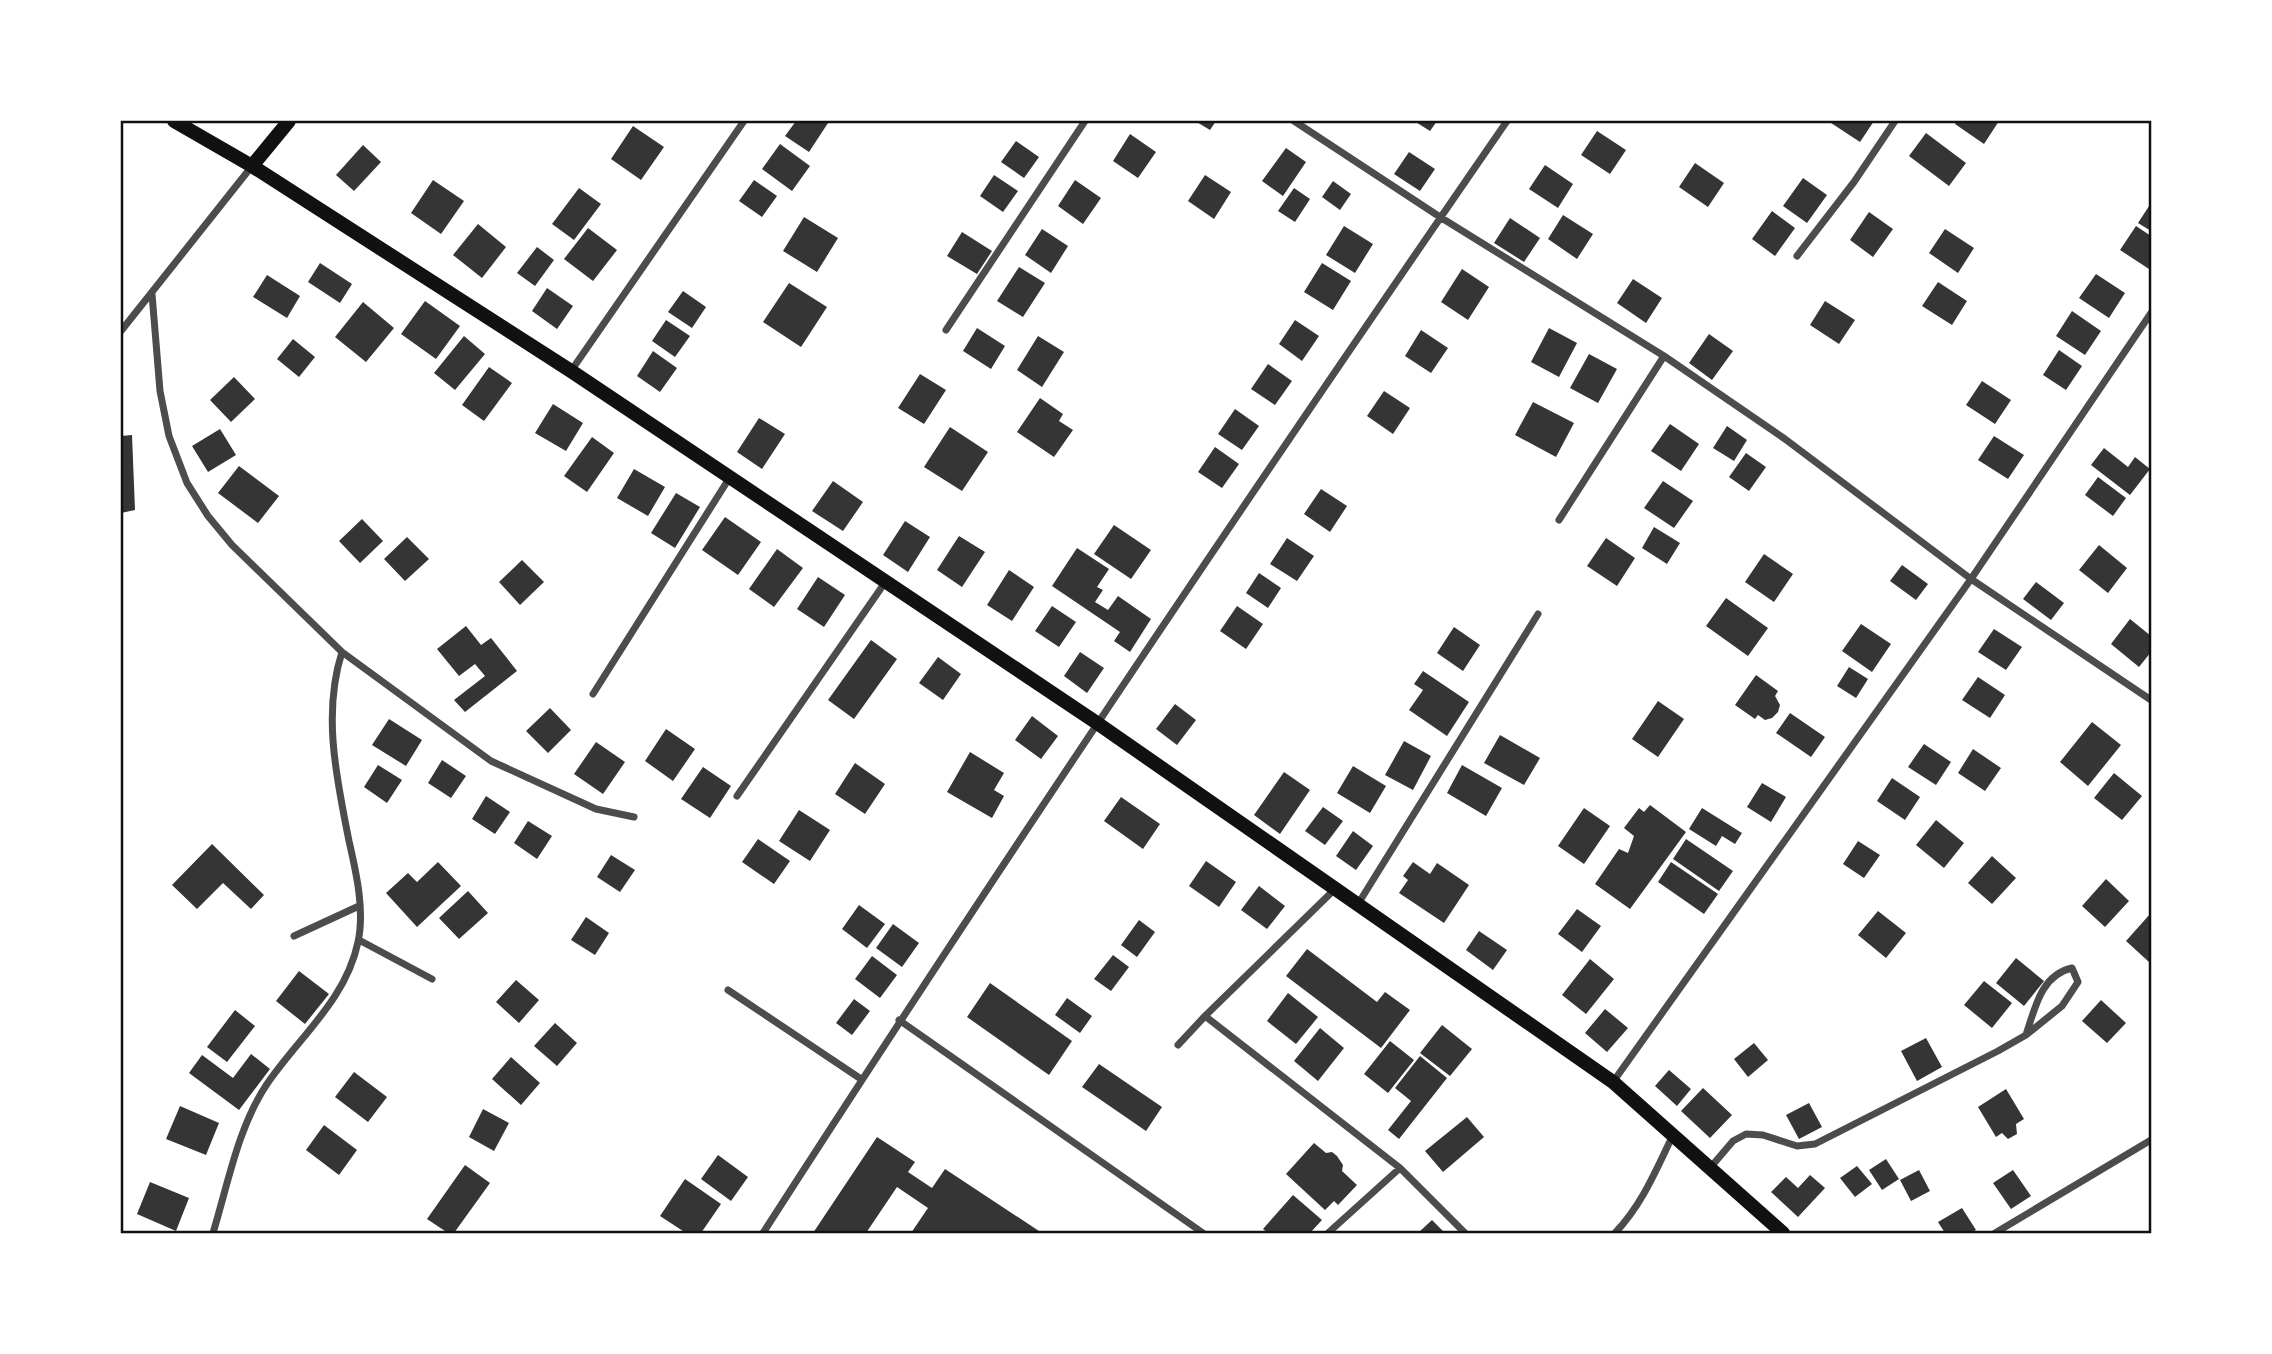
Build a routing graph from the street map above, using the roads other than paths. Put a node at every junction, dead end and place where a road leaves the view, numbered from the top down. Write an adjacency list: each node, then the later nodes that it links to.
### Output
1 (174, 121): 8 (main road)
2 (289, 121): 8 (main road)
3 (744, 121): 16 (street)
4 (1085, 121): 13 (street)
5 (1294, 121): 9 (street)
6 (1507, 121): 9 (street)
7 (1895, 121): 10 (street)
8 (252, 166): 11 (street); 16 (main road)
9 (1440, 217): 15 (street); 25 (street)
10 (1797, 256)
11 (152, 294): 14 (street); 22 (street)
12 (2151, 313): 19 (street)
13 (946, 330)
14 (121, 331)
15 (1664, 356): 18 (street); 19 (street)
16 (571, 371): 17 (main road)
17 (730, 477): 20 (main road); 23 (street)
18 (1559, 520)
19 (1971, 579): 24 (street); 40 (street)
20 (886, 581): 25 (main road); 26 (street)
21 (1538, 614): 29 (street)
22 (342, 652): 27 (street); 30 (street)
23 (593, 694)
24 (2151, 700)
25 (1097, 723): 28 (main road); 36 (street)
26 (737, 796)
27 (634, 817)
28 (1335, 889): 29 (main road); 35 (street)
29 (1358, 905): 40 (main road)
30 (359, 906): 31 (street); 32 (street)
31 (294, 936)
32 (359, 940): 33 (street); 45 (street)
33 (432, 979)
34 (728, 990): 39 (street)
35 (1205, 1016): 38 (street); 43 (street)
36 (900, 1020): 39 (street); 47 (street)
37 (2026, 1035): 37 (street); 44 (street)
38 (1178, 1045)
39 (862, 1079): 46 (street)
40 (1613, 1082): 41 (main road)
41 (1673, 1134): 44 (main road); 50 (street)
42 (2151, 1140): 52 (street)
43 (1400, 1168): 48 (street); 49 (street)
44 (1710, 1168): 51 (main road)
45 (213, 1233)
46 (763, 1233)
47 (1203, 1233)
48 (1328, 1233)
49 (1465, 1233)
50 (1615, 1233)
51 (1783, 1233)
52 (1995, 1233)

